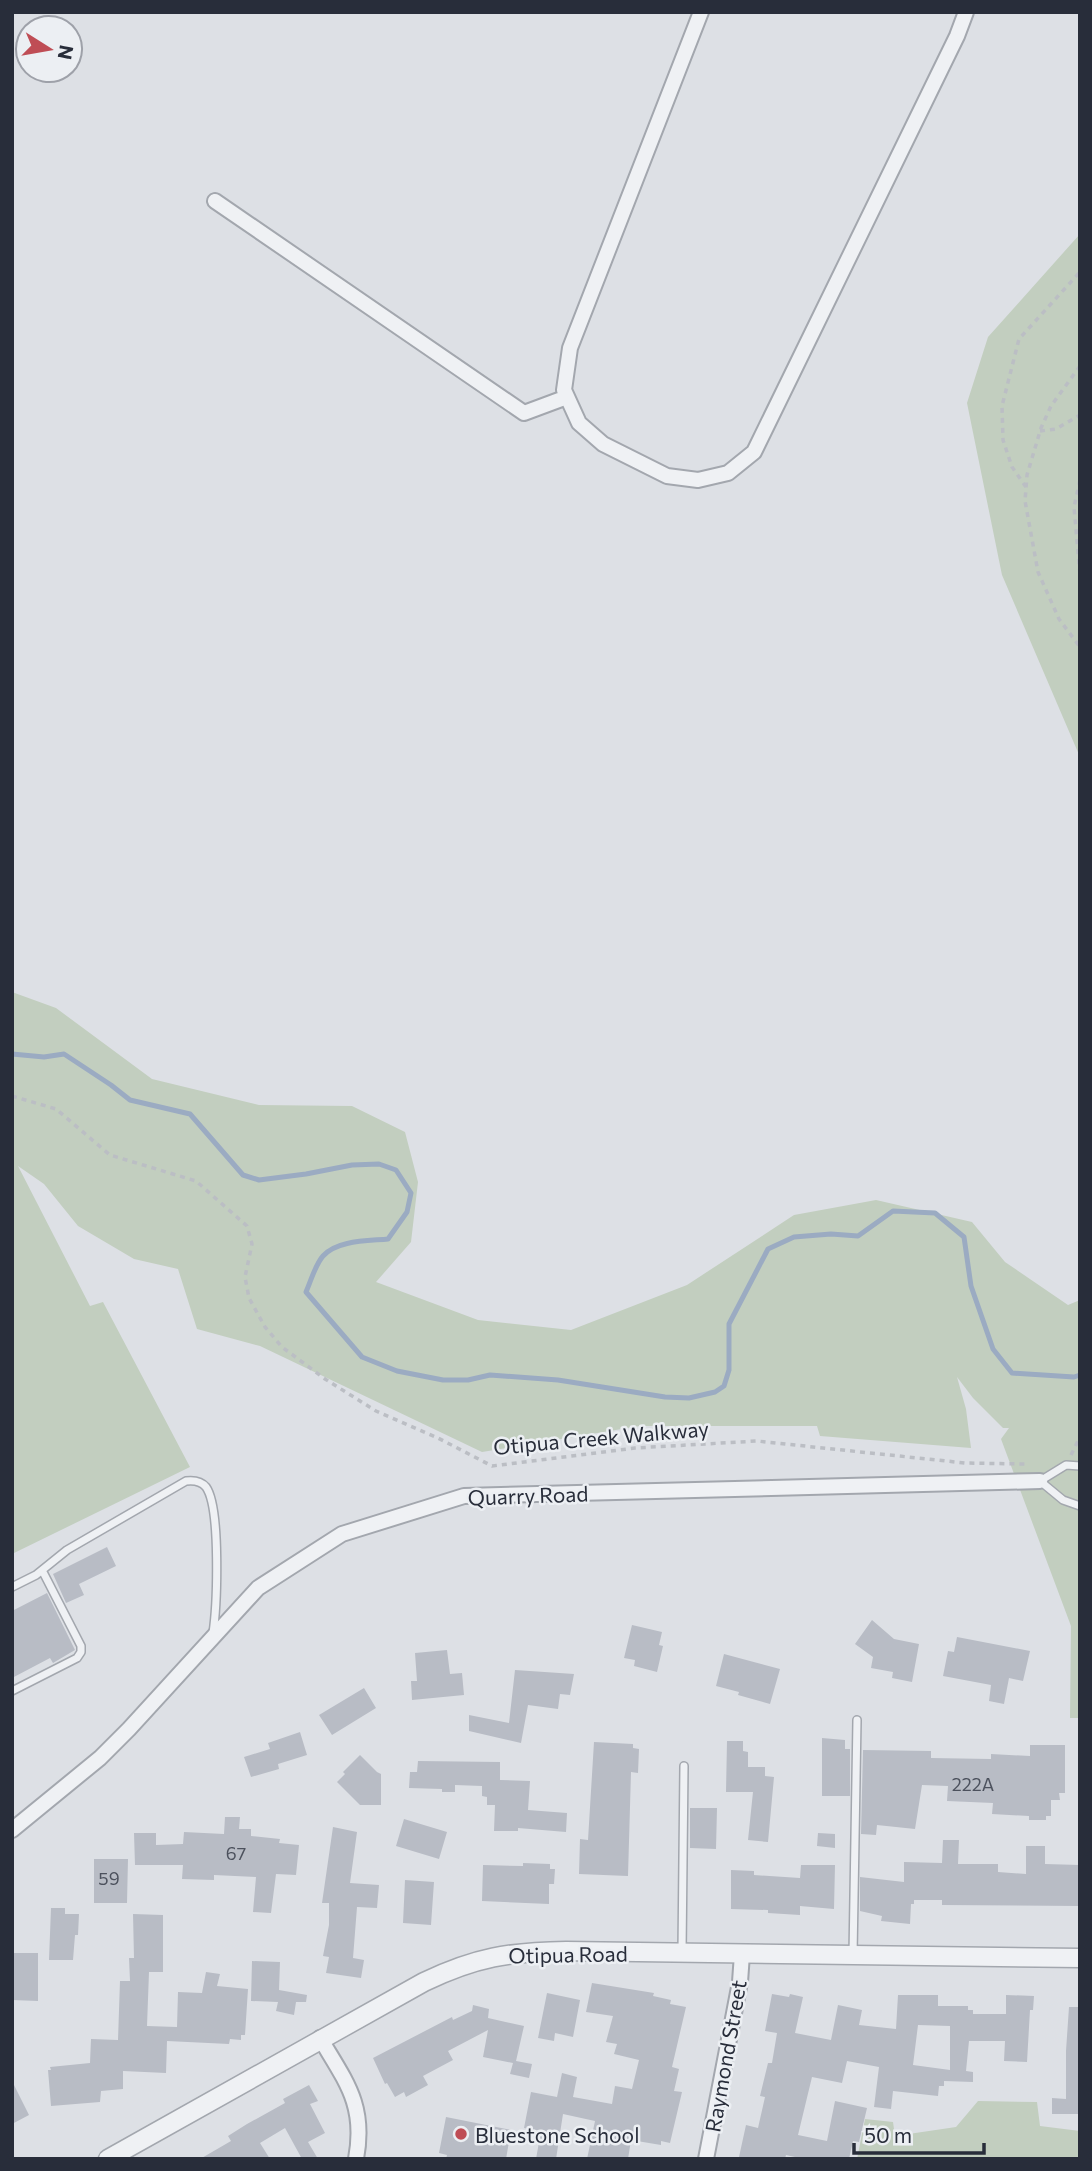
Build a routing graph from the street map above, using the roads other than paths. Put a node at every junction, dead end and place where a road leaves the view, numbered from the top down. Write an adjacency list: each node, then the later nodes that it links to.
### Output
1 (701, 12): 4 (street)
2 (967, 12): 4 (street)
3 (215, 201): 4 (street)
4 (567, 397)
5 (1080, 1466): 6 (lane)
6 (1040, 1481): 7 (lane); 10 (street, Quarry Road)
7 (1080, 1506)
8 (42, 1570): 9 (lane); 10 (lane); 11 (lane)
9 (12, 1587)
10 (213, 1637): 14 (street, Quarry Road)
11 (12, 1691)
12 (857, 1720): 17 (lane)
13 (684, 1766): 15 (lane)
14 (12, 1830)
15 (682, 1953): 16 (street, Otipua Road); 19 (street, Otipua Road)
16 (742, 1954): 17 (street, Otipua Road); 22 (street, Raymond Street)
17 (853, 1955): 18 (street, Otipua Road)
18 (1080, 1958)
19 (320, 2038): 20 (street, Otipua Road); 21 (street)
20 (108, 2159)
21 (356, 2159)
22 (706, 2159)

